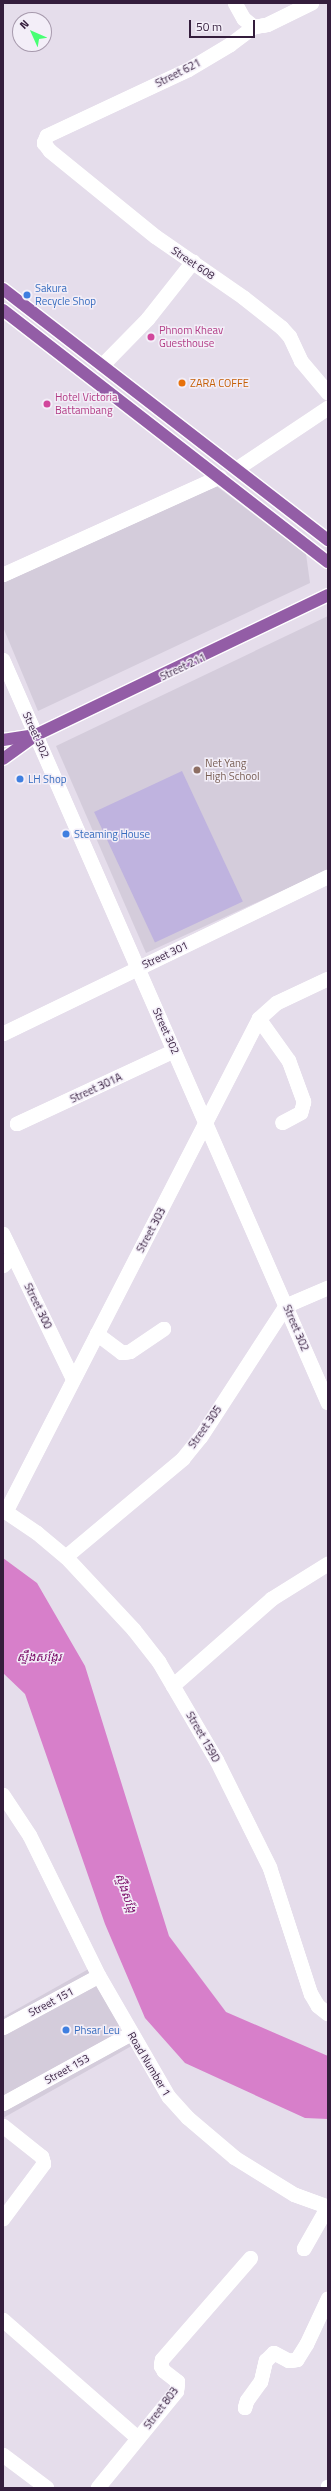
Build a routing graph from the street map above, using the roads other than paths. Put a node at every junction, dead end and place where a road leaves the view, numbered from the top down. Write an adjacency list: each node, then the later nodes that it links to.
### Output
1 (235, 3): 3 (street)
2 (312, 3): 3 (street, Street 621)
3 (254, 27): 4 (street, Street 621)
4 (44, 143): 5 (street, Street 608)
5 (192, 262): 8 (street); 9 (street, Street 608)
6 (3, 289): 8 (main road)
7 (3, 310): 12 (main road)
8 (102, 366): 11 (main road)
9 (328, 393)
10 (328, 408): 11 (street)
11 (236, 469): 13 (main road)
12 (220, 477): 14 (main road); 15 (street)
13 (328, 540)
14 (328, 562)
15 (3, 575)
16 (328, 595): 18 (main road, Street 211)
17 (3, 660): 18 (street, Street 302)
18 (36, 735): 19 (main road, Street 211); 20 (main road, Street 211); 22 (street, Street 302)
19 (3, 740)
20 (3, 760)
21 (328, 878): 22 (street, Street 301)
22 (138, 968): 25 (street, Street 301); 26 (street, Street 302)
23 (328, 978): 24 (street, Street 303)
24 (259, 1019): 27 (street); 29 (street, Street 303)
25 (3, 1034)
26 (174, 1051): 28 (street, Street 301A); 29 (street, Street 302)
27 (282, 1123)
28 (17, 1124)
29 (207, 1125): 34 (street, Street 302); 36 (street, Street 303)
30 (3, 1234): 31 (street, Street 300)
31 (13, 1256): 32 (street); 37 (street, Street 300)
32 (3, 1266)
33 (328, 1288): 34 (street)
34 (286, 1306): 38 (street, Street 302); 40 (street, Street 305)
35 (164, 1329): 36 (street)
36 (97, 1334): 37 (street, Street 303)
37 (73, 1379): 39 (street, Street 303)
38 (328, 1403)
39 (5, 1511): 40 (street, Street 159D)
40 (66, 1557): 42 (street, Street 159D)
41 (328, 1564): 42 (street)
42 (173, 1686): 45 (street, Street 159D)
43 (3, 1795): 44 (street, Road Number 1)
44 (99, 1976): 46 (street, Street 151); 47 (street, Road Number 1)
45 (328, 2014)
46 (6, 2023)
47 (131, 2034): 48 (street, Street 153); 50 (street, Road Number 1)
48 (3, 2104)
49 (3, 2126): 51 (street)
50 (328, 2207): 52 (street)
51 (3, 2219)
52 (304, 2249)
53 (251, 2258): 57 (street, Street 803)
54 (328, 2299): 56 (street)
55 (3, 2320): 57 (street)
56 (246, 2408)
57 (138, 2438): 60 (street, Street 803)
58 (3, 2455): 59 (street)
59 (47, 2488)
60 (98, 2488)

